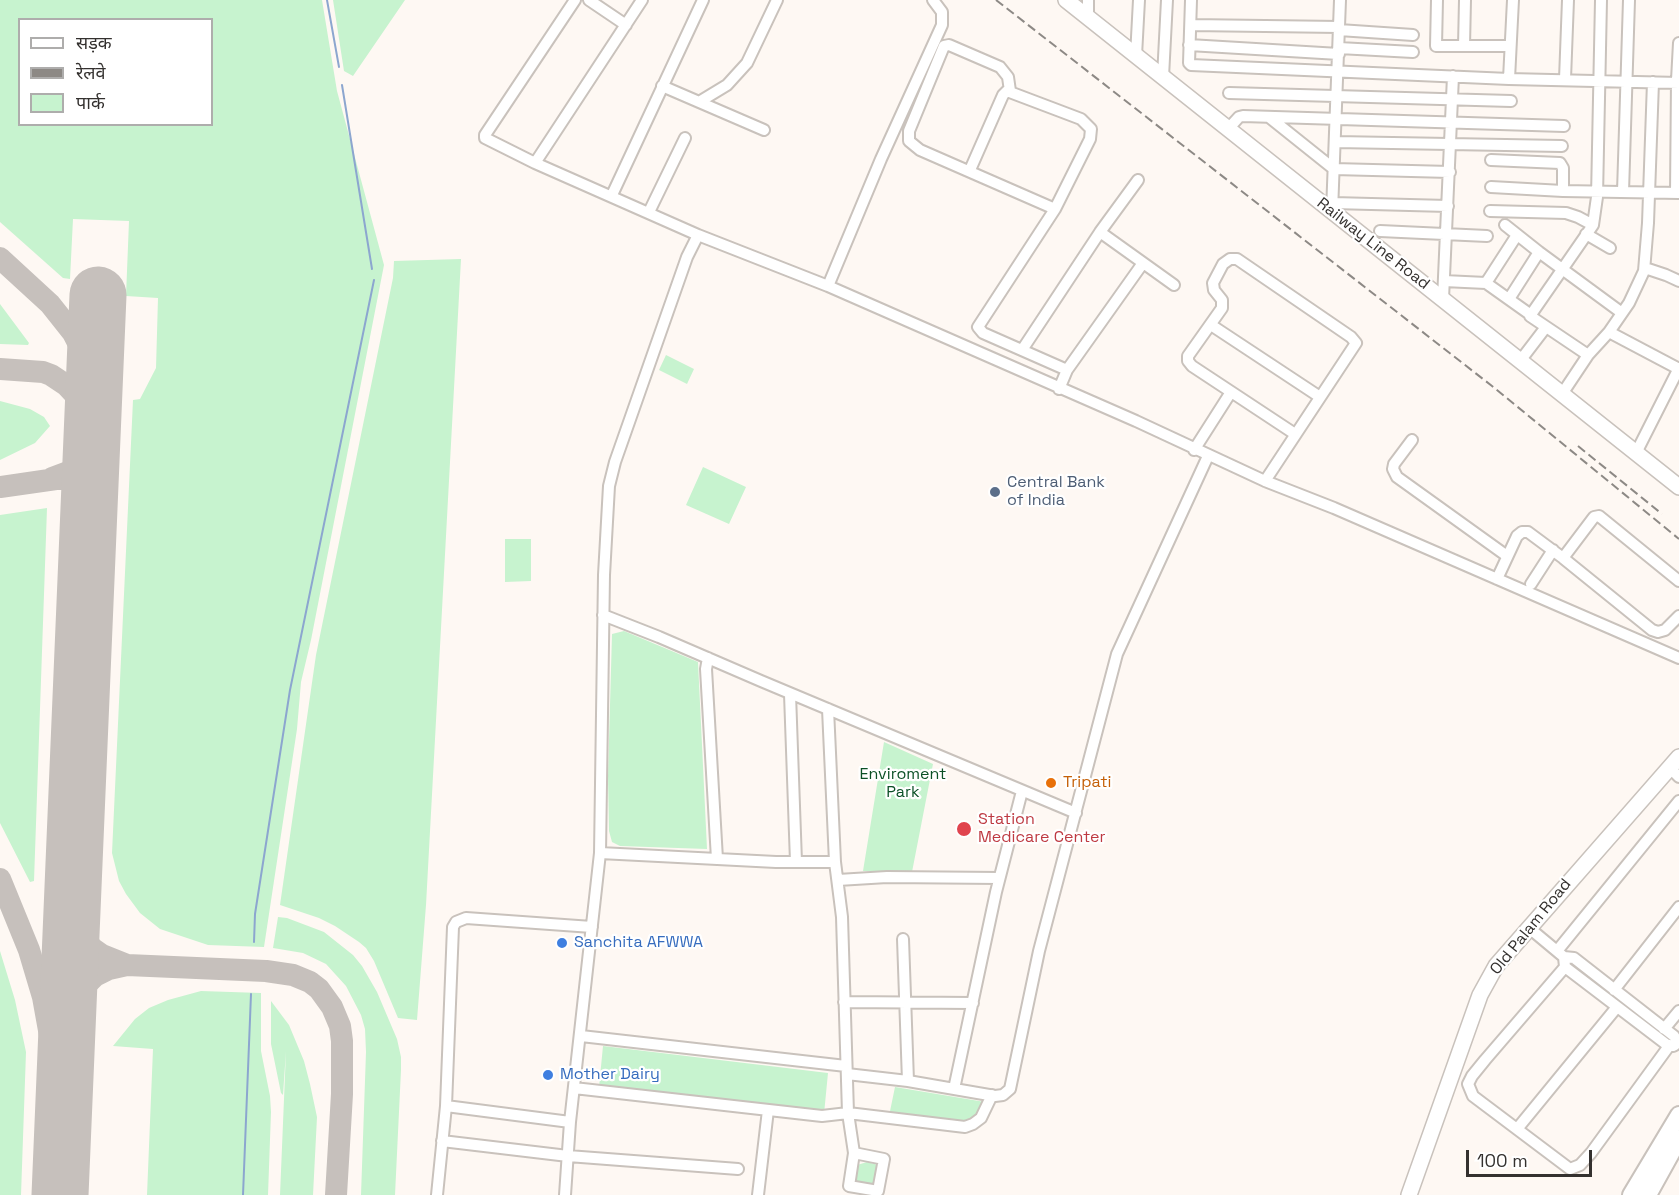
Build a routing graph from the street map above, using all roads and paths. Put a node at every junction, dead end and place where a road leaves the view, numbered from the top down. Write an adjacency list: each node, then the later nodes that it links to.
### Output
1 (575, 0): 59 (street)
2 (589, 0): 21 (street)
3 (642, 0): 21 (street)
4 (703, 0): 41 (street)
5 (777, 0): 47 (street)
6 (933, 0): 93 (street)
7 (1066, 0): 20 (street, Railway Line Road)
8 (1088, 0): 20 (street)
9 (1139, 0): 31 (street)
10 (1167, 0): 34 (street)
11 (1191, 0): 22 (street)
12 (1335, 0): 13 (street)
13 (1340, 0): 23 (street)
14 (1437, 0): 27 (street)
15 (1465, 0): 27 (street)
16 (1513, 0): 28 (street)
17 (1568, 0): 36 (street)
18 (1601, 0): 37 (street)
19 (1629, 0): 38 (street)
20 (1088, 17): 31 (street, Railway Line Road)
21 (626, 25): 59 (street)
22 (1191, 25): 23 (street); 26 (street)
23 (1339, 29): 24 (street); 29 (street)
24 (1413, 35)
25 (1679, 43): 40 (street)
26 (1189, 45): 29 (street); 32 (street)
27 (1464, 46): 28 (street)
28 (1510, 46): 35 (street)
29 (1339, 51): 30 (street); 32 (street)
30 (1413, 52)
31 (1136, 56): 34 (street, Railway Line Road)
32 (1338, 71): 33 (street); 44 (street)
33 (1453, 76): 35 (street); 45 (street)
34 (1163, 77): 52 (street, Railway Line Road)
35 (1509, 79): 36 (street)
36 (1565, 79): 37 (street)
37 (1598, 80): 38 (street); 66 (street)
38 (1627, 81): 39 (street); 67 (street)
39 (1653, 82): 40 (street); 68 (street)
40 (1678, 83): 69 (street)
41 (662, 86): 47 (street); 70 (street)
42 (1010, 91): 61 (street); 61 (street); 73 (street)
43 (1229, 93): 44 (street)
44 (1338, 97): 45 (street); 49 (street)
45 (1452, 100): 46 (street); 50 (street)
46 (1511, 101)
47 (699, 102): 53 (street)
48 (1269, 117): 49 (street); 52 (street); 60 (street)
49 (1337, 119): 50 (street); 55 (street)
50 (1451, 123): 51 (street); 56 (street)
51 (1564, 126)
52 (1228, 129): 72 (street, Railway Line Road)
53 (764, 130)
54 (685, 138): 75 (street)
55 (1336, 142): 56 (street); 60 (street)
56 (1450, 145): 57 (street); 62 (street)
57 (1562, 146)
58 (1491, 160): 65 (street)
59 (535, 163): 70 (street)
60 (1334, 169): 62 (street); 72 (street)
61 (970, 170): 73 (street)
62 (1450, 172): 71 (street)
63 (1138, 180): 79 (street)
64 (1491, 187): 65 (street)
65 (1563, 191): 66 (street)
66 (1597, 192): 67 (street); 77 (street)
67 (1623, 192): 68 (street)
68 (1649, 192): 69 (street); 87 (street)
69 (1678, 193)
70 (612, 195): 75 (street)
71 (1448, 206): 72 (street); 80 (street)
72 (1333, 207): 94 (street, Railway Line Road)
73 (1055, 209): 101 (street)
74 (1490, 211): 77 (street)
75 (650, 212): 81 (street)
76 (1505, 225): 82 (street)
77 (1589, 230): 84 (street); 88 (street)
78 (1380, 231): 80 (street)
79 (1100, 232): 86 (street); 101 (street)
80 (1446, 234): 83 (street); 89 (street)
81 (698, 235): 93 (street); 123 (street)
82 (1517, 235): 85 (street); 91 (street)
83 (1487, 236)
84 (1610, 248)
85 (1539, 252): 88 (street); 95 (street)
86 (1143, 263): 92 (street); 105 (street)
87 (1645, 268): 90 (street); 96 (street)
88 (1562, 270): 96 (street); 97 (street)
89 (1444, 281): 91 (street); 94 (street)
90 (1679, 281)
91 (1486, 283): 95 (street)
92 (1174, 285)
93 (828, 286): 106 (street)
94 (1443, 299): 103 (street, Railway Line Road)
95 (1509, 300): 97 (street)
96 (1622, 313): 100 (street)
97 (1531, 315): 99 (street)
98 (1211, 325): 107 (street); 109 (street); 109 (street)
99 (1546, 327): 102 (street); 103 (street)
100 (1609, 332): 102 (street); 104 (street)
101 (1022, 350): 105 (street)
102 (1588, 355): 108 (street)
103 (1520, 361): 108 (street, Railway Line Road)
104 (1679, 369): 113 (street)
105 (1067, 370): 106 (street)
106 (1059, 388): 112 (street)
107 (1231, 392): 110 (street); 112 (street)
108 (1562, 394): 113 (street, Railway Line Road)
109 (1320, 397): 110 (street)
110 (1295, 434): 115 (street)
111 (1412, 440): 118 (street)
112 (1194, 450): 114 (street)
113 (1636, 453): 116 (street, Railway Line Road)
114 (1208, 456): 115 (street); 132 (street)
115 (1265, 481): 120 (street)
116 (1679, 487)
117 (1553, 550): 118 (street); 119 (street); 122 (street)
118 (1508, 556): 120 (street)
119 (1563, 558): 121 (street); 124 (street)
120 (1497, 579): 126 (street)
121 (1679, 581)
122 (1531, 584)
123 (603, 615): 125 (street); 133 (street)
124 (1679, 616)
125 (708, 658): 127 (street); 134 (street)
126 (1679, 658)
127 (790, 694): 128 (street); 135 (street)
128 (828, 709): 130 (street); 136 (street)
129 (1676, 768): 141 (street, Old Palam Road)
130 (1022, 791): 132 (street); 137 (street)
131 (1679, 801): 143 (street)
132 (1076, 813): 157 (street)
133 (600, 853): 134 (street); 140 (street)
134 (717, 859): 135 (street)
135 (796, 862): 136 (street)
136 (835, 862): 138 (street)
137 (999, 878): 138 (street); 147 (street)
138 (838, 880): 146 (street)
139 (1679, 907): 144 (street)
140 (592, 927): 151 (street); 159 (street)
141 (1528, 927): 143 (street); 174 (street, Old Palam Road)
142 (903, 939): 145 (street)
143 (1562, 959): 144 (street); 148 (street); 164 (street)
144 (1614, 990): 150 (street)
145 (905, 1001): 146 (street); 147 (street); 154 (street)
146 (844, 1002): 153 (street)
147 (973, 1003): 156 (street)
148 (1617, 1007): 152 (street); 164 (street)
149 (1679, 1011): 150 (street)
150 (1664, 1029): 152 (street)
151 (581, 1036): 153 (street); 155 (street)
152 (1670, 1046): 164 (street)
153 (847, 1070): 154 (street); 161 (street)
154 (908, 1081): 156 (street)
155 (574, 1088): 160 (street); 162 (street)
156 (954, 1089): 157 (street)
157 (992, 1095): 161 (street)
158 (1679, 1103): 169 (street)
159 (446, 1106): 162 (street); 165 (street)
160 (768, 1110): 161 (street); 173 (street)
161 (848, 1113): 167 (street)
162 (570, 1122): 168 (street)
163 (1677, 1126): 169 (main road)
164 (1517, 1129)
165 (442, 1141): 168 (street); 171 (street)
166 (1679, 1146): 169 (street)
167 (854, 1153)
168 (568, 1156): 170 (street); 172 (street)
169 (1657, 1165): 175 (main road); 176 (main road)
170 (738, 1169)
171 (437, 1195)
172 (565, 1195)
173 (758, 1195)
174 (1409, 1195)
175 (1631, 1195)
176 (1648, 1195)

